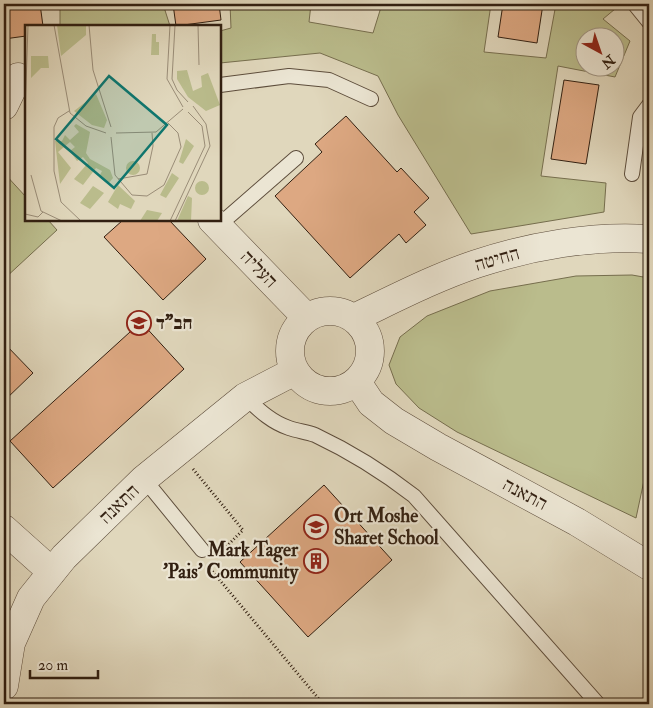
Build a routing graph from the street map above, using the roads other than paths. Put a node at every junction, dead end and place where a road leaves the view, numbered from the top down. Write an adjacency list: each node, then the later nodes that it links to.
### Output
1 (636, 6): 2 (lane)
2 (649, 22)
3 (16, 76): 7 (street)
4 (221, 85): 5 (lane)
5 (371, 99)
6 (649, 105): 9 (lane)
7 (4, 106)
8 (296, 158): 10 (lane)
9 (632, 174)
10 (221, 218)
11 (215, 223): 13 (street, העליה)
12 (649, 239): 14 (street, החיטה)
13 (307, 318): 14 (street); 15 (street)
14 (354, 318): 16 (street)
15 (295, 371): 16 (street); 17 (street, התאנה)
16 (356, 382): 21 (street, התאנה)
17 (245, 397): 18 (street, התאנה); 24 (lane)
18 (144, 479): 20 (lane); 22 (street, התאנה)
19 (4, 529): 22 (street)
20 (202, 550)
21 (649, 566)
22 (52, 572): 23 (street, התאנה)
23 (4, 686)
24 (598, 704)

